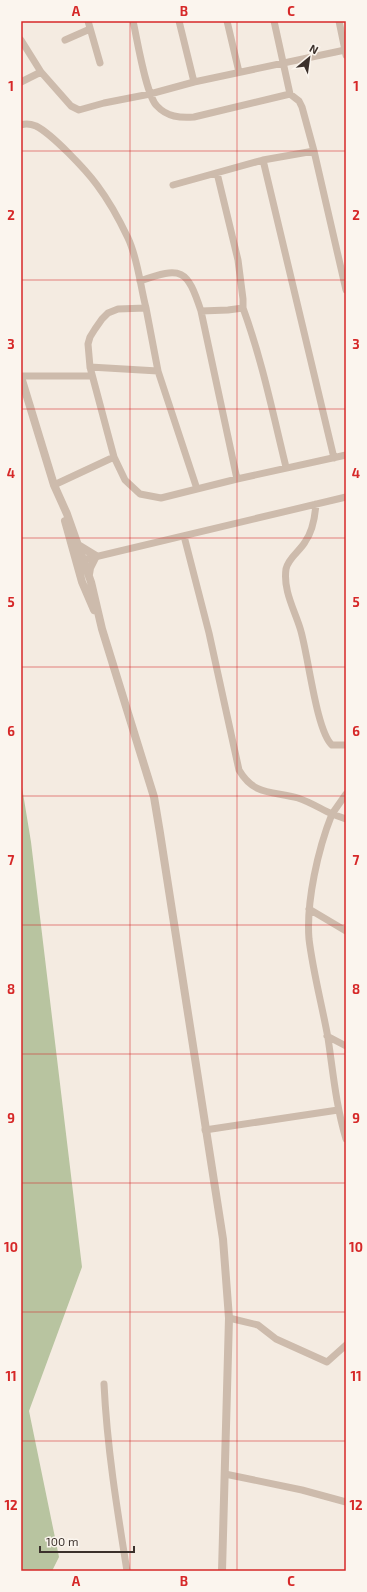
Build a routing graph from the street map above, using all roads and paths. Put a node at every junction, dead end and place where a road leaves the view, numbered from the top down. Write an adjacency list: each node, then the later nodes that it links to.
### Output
1 (88, 21): 7 (street)
2 (133, 21): 17 (street)
3 (179, 21): 16 (street)
4 (226, 21): 14 (street)
5 (274, 21): 11 (street)
6 (339, 21): 10 (street)
7 (90, 29): 9 (street); 12 (street)
8 (21, 40): 13 (street)
9 (65, 40)
10 (345, 52): 11 (street)
11 (284, 62): 14 (street); 18 (street)
12 (100, 63)
13 (41, 72): 15 (street); 17 (street)
14 (239, 72): 16 (street)
15 (21, 82)
16 (194, 82): 17 (street)
17 (150, 94): 18 (street)
18 (290, 94): 20 (street)
19 (21, 125): 24 (street)
20 (314, 151): 21 (street); 25 (street)
21 (263, 160): 22 (street); 35 (street)
22 (217, 173): 23 (street); 27 (street)
23 (173, 185)
24 (140, 281): 26 (street); 28 (street)
25 (346, 290)
26 (146, 308): 29 (street); 30 (street)
27 (243, 308): 28 (street); 36 (street)
28 (201, 311): 37 (street)
29 (90, 367): 30 (street); 31 (street)
30 (158, 371): 39 (street)
31 (92, 376): 32 (street); 34 (street)
32 (21, 377): 38 (street)
33 (346, 455): 35 (street)
34 (114, 457): 38 (street); 39 (street)
35 (334, 458): 36 (street)
36 (286, 467): 37 (street)
37 (237, 479): 39 (street)
38 (54, 485): 41 (street)
39 (197, 489)
40 (346, 497): 42 (street)
41 (61, 502): 44 (street); 46 (street)
42 (316, 504): 43 (street); 49 (street)
43 (184, 536): 45 (street); 51 (street)
44 (78, 545): 45 (street); 46 (street)
45 (96, 556): 46 (street); 47 (street)
46 (79, 560): 47 (street); 48 (street)
47 (89, 576): 48 (street)
48 (102, 629): 58 (street)
49 (346, 745)
50 (346, 794): 51 (street)
51 (332, 814): 52 (street); 53 (street)
52 (346, 819)
53 (309, 909): 54 (street); 55 (street)
54 (346, 931)
55 (327, 1036): 56 (street); 57 (street)
56 (346, 1046)
57 (338, 1110): 58 (street); 59 (street)
58 (206, 1130): 60 (street)
59 (346, 1139)
60 (229, 1318): 61 (street); 63 (street)
61 (346, 1344)
62 (104, 1384): 65 (street)
63 (225, 1474): 64 (street); 66 (street)
64 (346, 1502)
65 (127, 1571)
66 (222, 1571)

